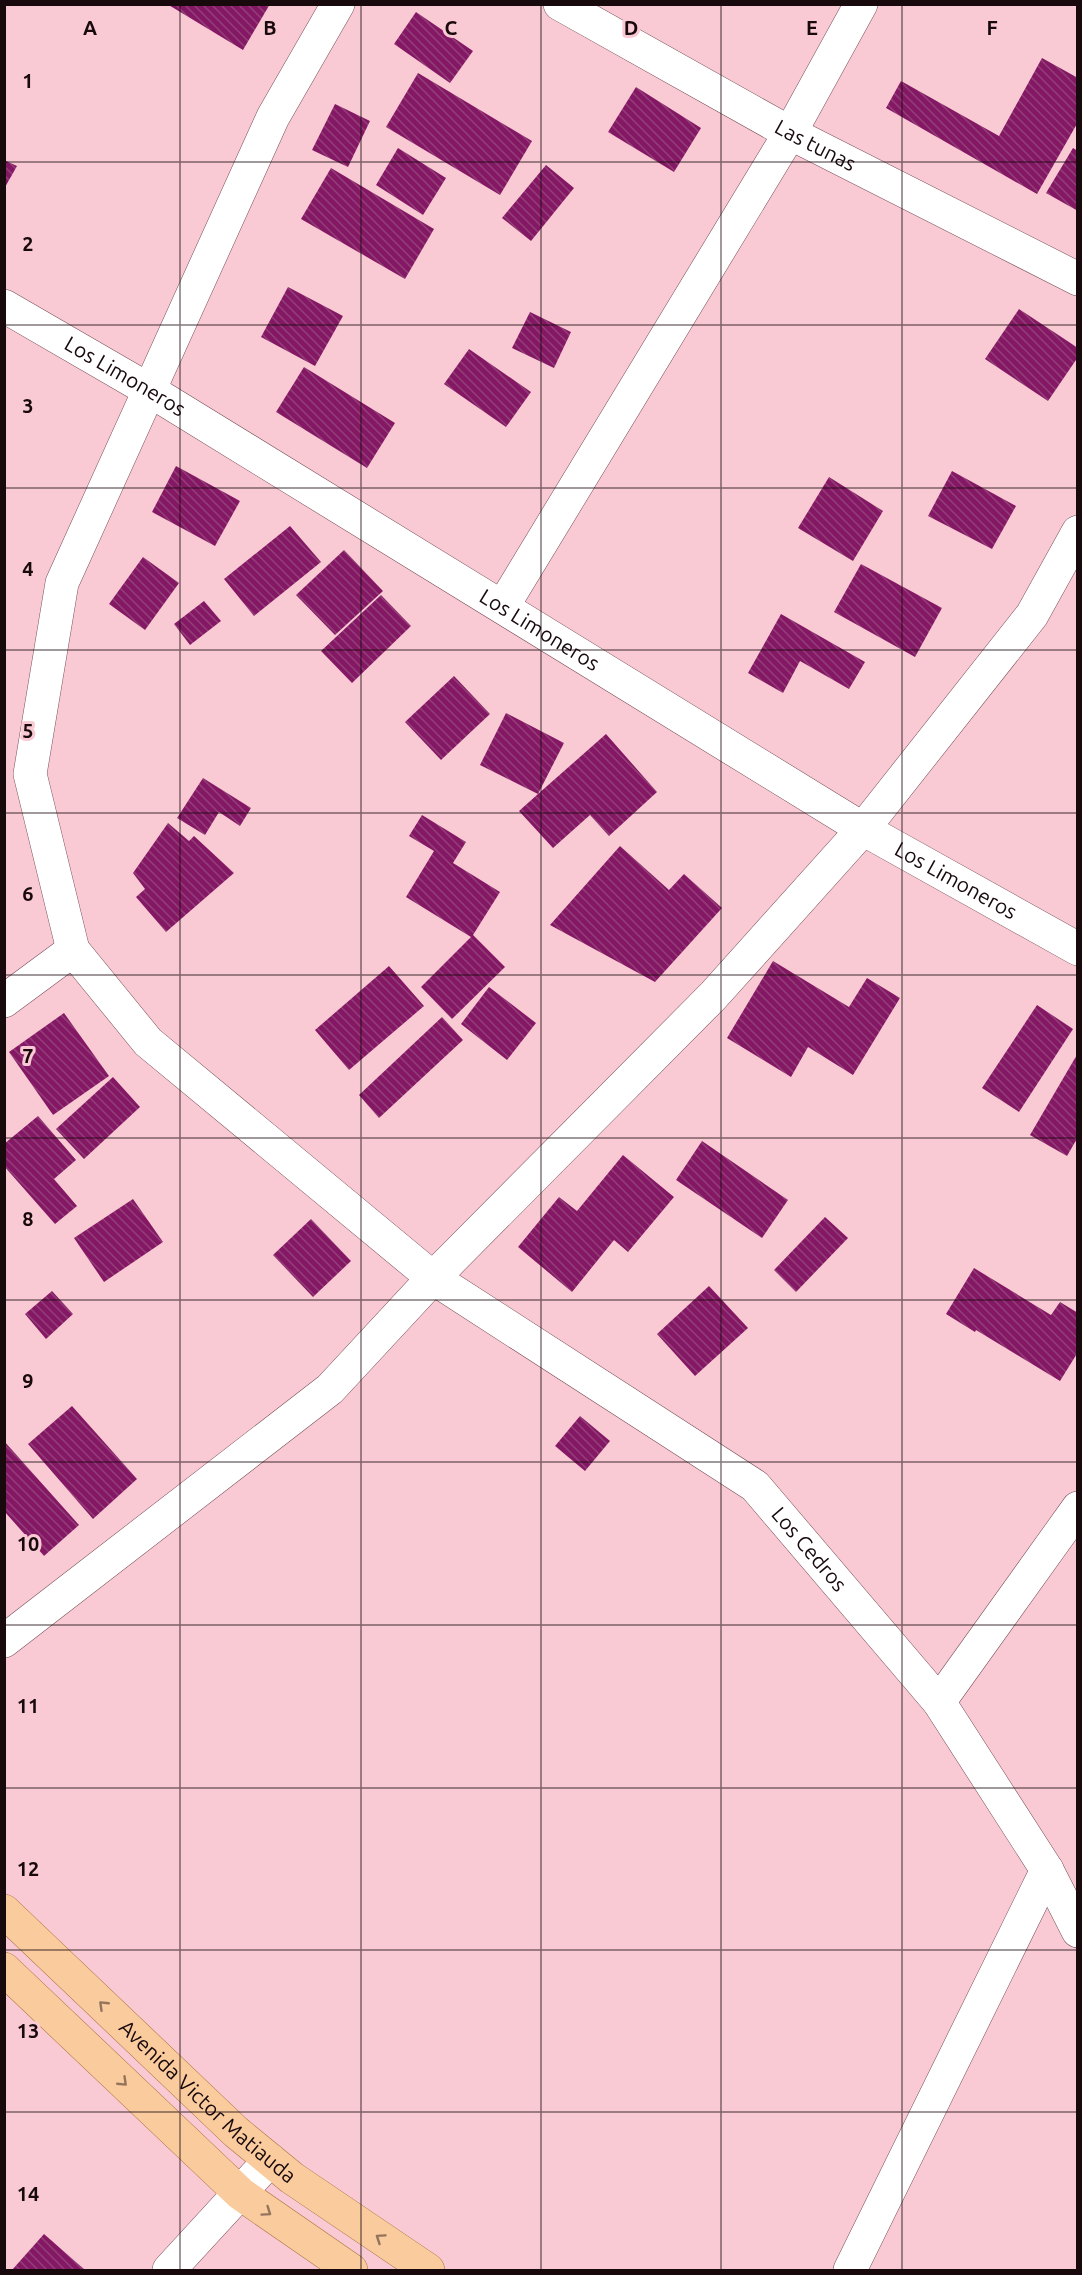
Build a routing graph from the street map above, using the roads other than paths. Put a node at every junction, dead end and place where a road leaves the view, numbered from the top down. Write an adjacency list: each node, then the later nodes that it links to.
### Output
1 (338, 4): 7 (street)
2 (560, 4): 4 (street, Las tunas)
3 (861, 4): 4 (street)
4 (790, 134): 5 (street, Las tunas); 9 (street)
5 (1077, 279)
6 (4, 306): 7 (street, Los Limoneros)
7 (149, 390): 9 (street, Los Limoneros); 12 (street)
8 (1077, 532): 10 (street)
9 (503, 606): 10 (street, Los Limoneros)
10 (863, 829): 11 (street, Los Limoneros); 14 (street)
11 (1077, 949)
12 (73, 950): 13 (street); 14 (street, Los Cedros)
13 (4, 1001)
14 (433, 1278): 16 (street); 17 (street, Los Cedros)
15 (1077, 1508): 17 (street)
16 (4, 1641)
17 (939, 1702): 18 (street, Los Cedros)
18 (1047, 1870): 20 (street, Los Cedros); 27 (street)
19 (4, 1911): 22 (main road, Avenida Victor Matiauda, one-way to 19)
20 (1077, 1931)
21 (4, 1969): 23 (main road, Avenida Victor Matiauda, one-way to 23)
22 (270, 2160): 23 (street); 26 (main road, Avenida Victor Matiauda, one-way to 22)
23 (241, 2194): 24 (street); 25 (main road, Avenida Victor Matiauda, one-way to 25)
24 (169, 2271)
25 (351, 2271)
26 (428, 2271)
27 (850, 2271)

